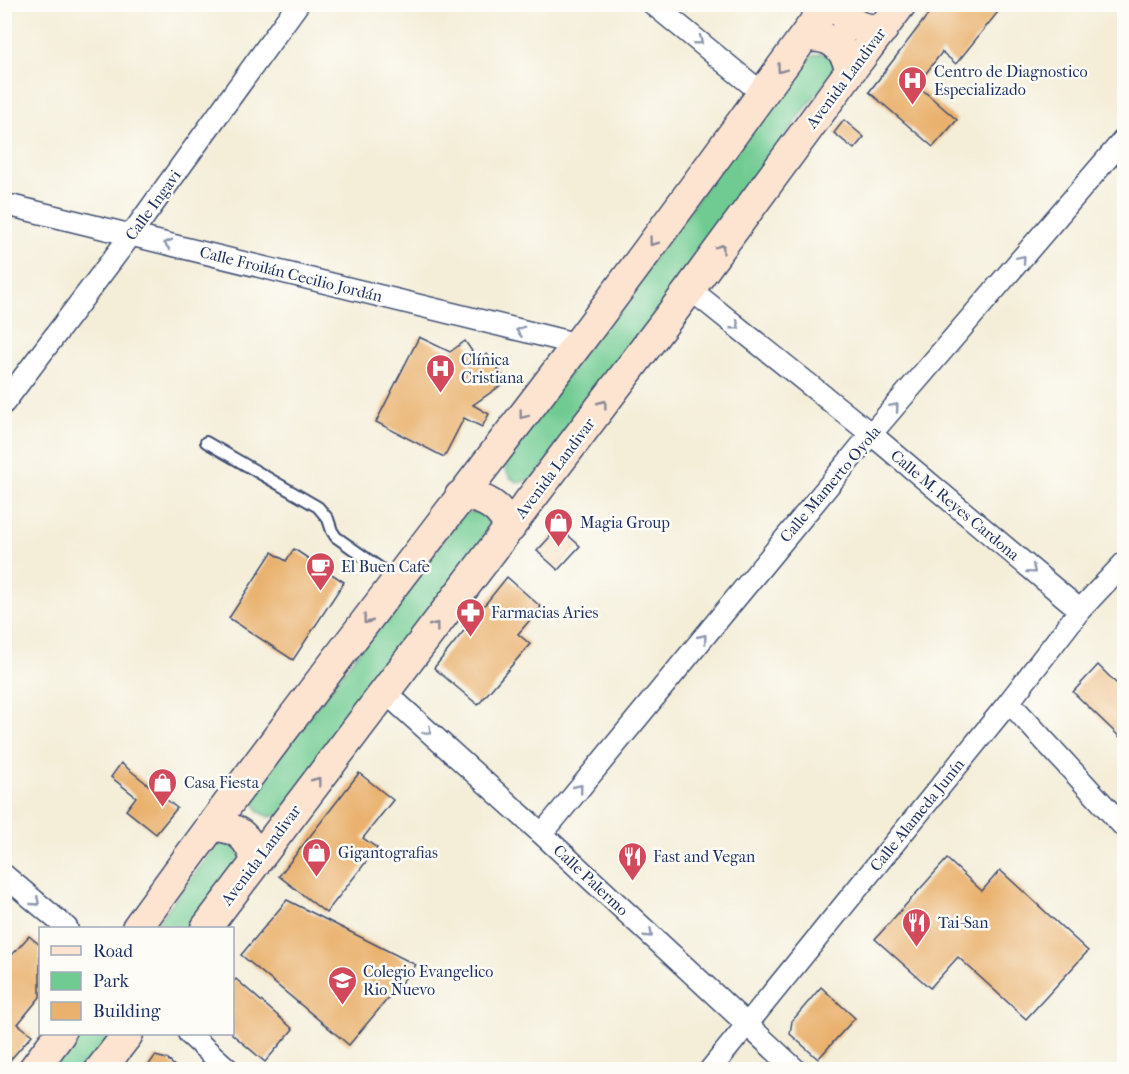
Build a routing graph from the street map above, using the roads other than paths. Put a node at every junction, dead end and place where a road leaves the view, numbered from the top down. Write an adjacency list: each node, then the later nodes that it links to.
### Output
1 (298, 4): 12 (street, Calle Ingavi)
2 (653, 4): 9 (street, one-way to 9)
3 (828, 4): 7 (main road)
4 (838, 4): 6 (main road)
5 (901, 4): 6 (main road, Avenida Landivar)
6 (883, 29): 8 (main road, Avenida Landivar)
7 (804, 37): 8 (main road); 9 (main road, one-way to 9)
8 (851, 70): 13 (main road, Avenida Landivar, one-way to 8)
9 (763, 94): 14 (main road, one-way to 14)
10 (1125, 139): 16 (street, Calle Mamerto Oyola, one-way to 10)
11 (4, 204): 12 (street, Calle Froilán Cecilio Jordán)
12 (131, 235): 14 (street, Calle Froilán Cecilio Jordán, one-way to 12); 15 (street, Calle Ingavi)
13 (690, 289): 16 (street, Calle M. Reyes Cardona, one-way to 16); 20 (main road, Avenida Landivar, one-way to 13)
14 (577, 345): 18 (main road, one-way to 18)
15 (4, 403)
16 (871, 434): 24 (street, Calle M. Reyes Cardona, one-way to 24); 31 (street, Calle Mamerto Oyola, one-way to 16)
17 (206, 442): 23 (lane)
18 (487, 462): 19 (main road); 20 (main road)
19 (460, 496): 21 (main road); 23 (main road)
20 (532, 497): 21 (main road, Avenida Landivar)
21 (510, 528): 25 (main road, Avenida Landivar, one-way to 21)
22 (1125, 563): 24 (street, Calle Alameda Junín)
23 (397, 580): 27 (main road, one-way to 27)
24 (1080, 610): 26 (street, Calle Alameda Junín)
25 (385, 692): 29 (main road, Avenida Landivar, one-way to 25); 31 (street, Calle Palermo, one-way to 31)
26 (1009, 702): 30 (street); 37 (street, Calle Alameda Junín)
27 (236, 794): 28 (main road); 29 (main road)
28 (211, 826): 32 (main road); 35 (main road)
29 (281, 827): 32 (main road, Avenida Landivar)
30 (1125, 827)
31 (542, 834): 37 (street, Calle Palermo, one-way to 37)
32 (256, 861): 36 (main road, Avenida Landivar)
33 (4, 875): 34 (street, one-way to 34)
34 (66, 927)
35 (138, 927)
36 (207, 927)
37 (746, 1024): 44 (street, Calle Alameda Junín); 45 (street, Calle Palermo)
38 (59, 1035): 41 (main road)
39 (127, 1035): 42 (main road)
40 (190, 1035): 43 (street)
41 (33, 1070)
42 (100, 1070)
43 (230, 1070)
44 (710, 1070)
45 (796, 1070)

